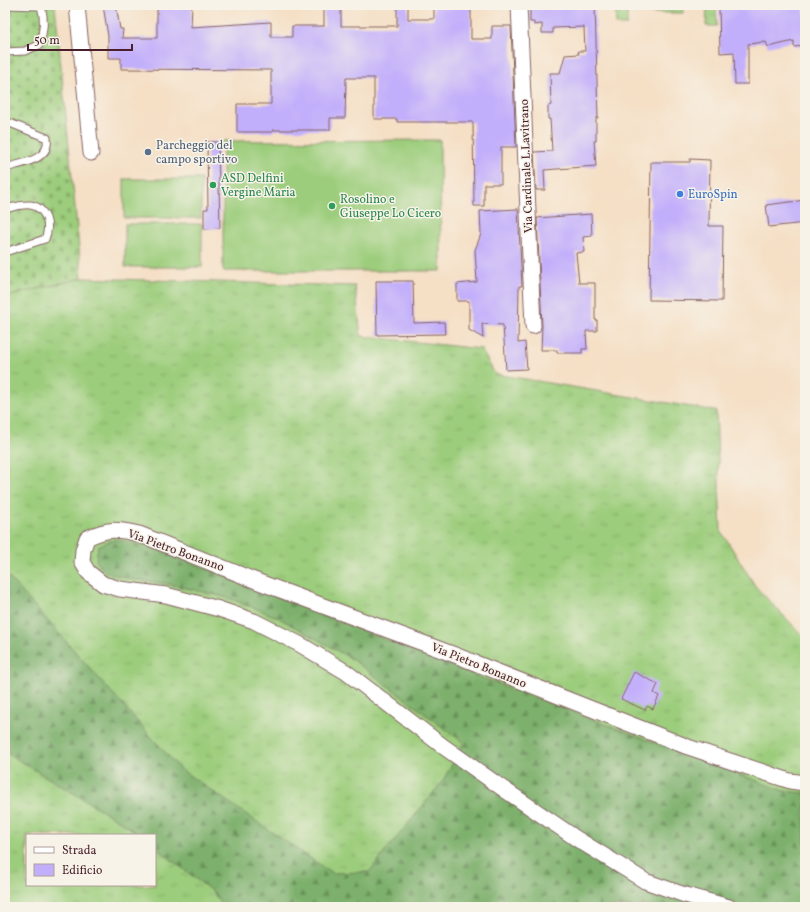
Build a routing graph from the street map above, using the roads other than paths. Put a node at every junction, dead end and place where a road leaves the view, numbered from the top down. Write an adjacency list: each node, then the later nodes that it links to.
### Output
1 (5, 5): 4 (lane)
2 (77, 5): 6 (street)
3 (519, 5): 10 (street, Via Cardinale L.Lavitrano)
4 (5, 52)
5 (5, 121): 7 (lane)
6 (91, 153)
7 (5, 168)
8 (5, 209): 9 (lane)
9 (5, 252)
10 (533, 326)
11 (805, 783): 12 (street, Via Pietro Bonanno)
12 (729, 907)

